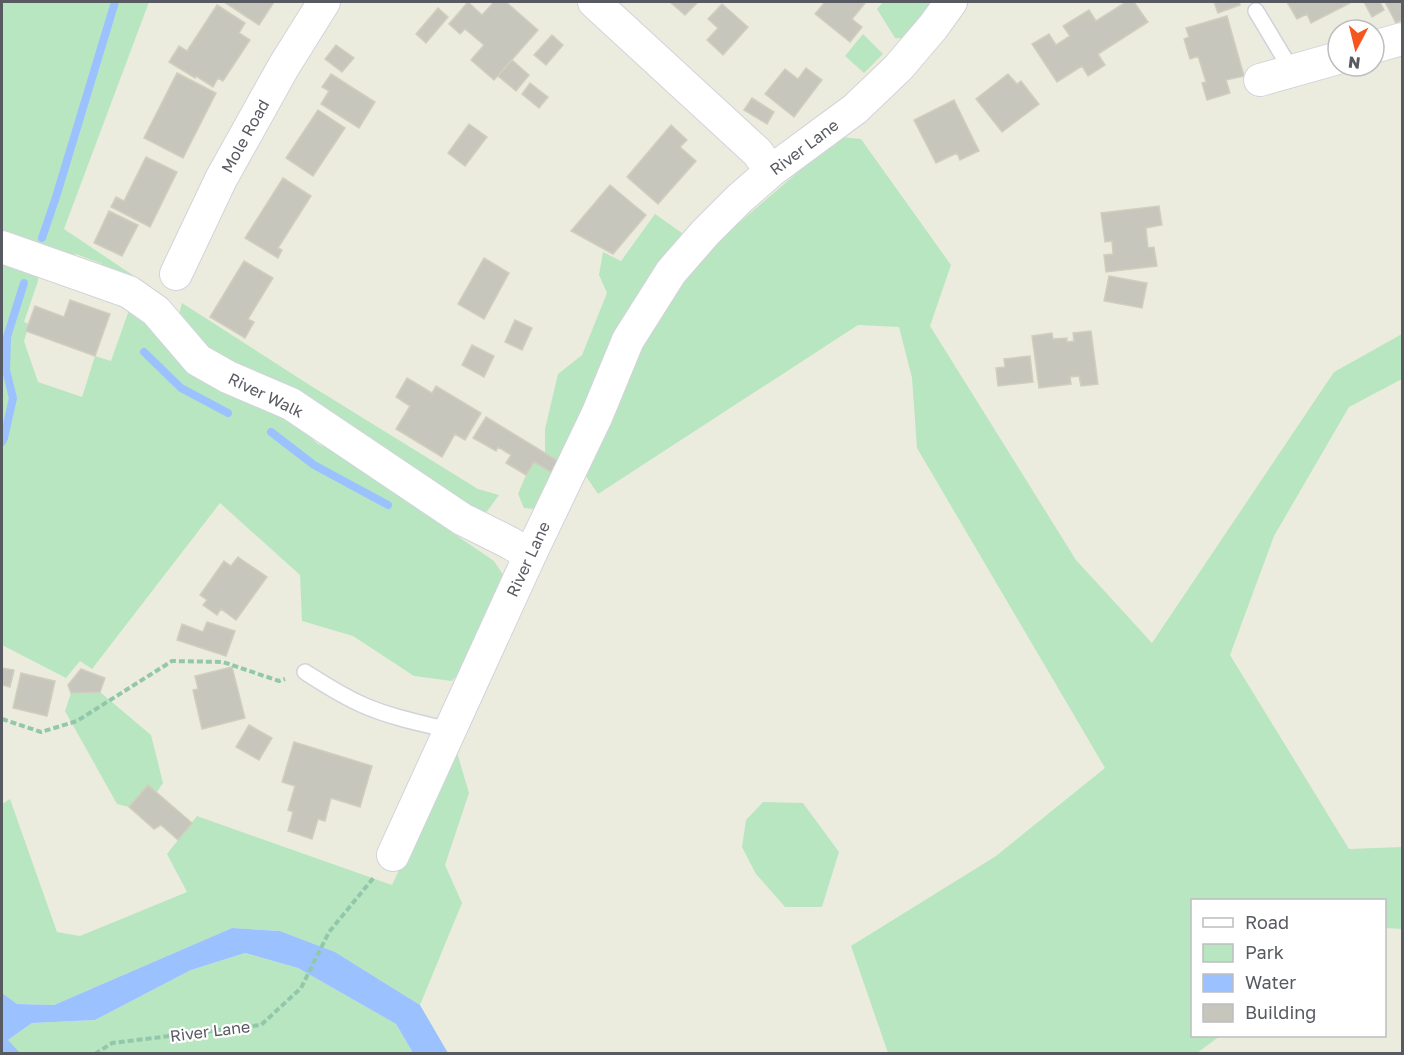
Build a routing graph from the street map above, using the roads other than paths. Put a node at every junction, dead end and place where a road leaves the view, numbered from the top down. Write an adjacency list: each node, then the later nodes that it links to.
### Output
1 (324, 2): 12 (street, Mole Road)
2 (594, 2): 10 (street)
3 (951, 2): 10 (street, River Lane)
4 (1256, 11): 8 (lane)
5 (1402, 39): 6 (street)
6 (1386, 44)
7 (1326, 61): 8 (street)
8 (1292, 71): 9 (street)
9 (1260, 80)
10 (771, 171): 13 (street, River Lane)
11 (2, 247): 13 (street, River Walk)
12 (176, 274)
13 (530, 555): 15 (street, River Lane)
14 (305, 672): 15 (lane)
15 (449, 730): 16 (street, River Lane)
16 (393, 855)

